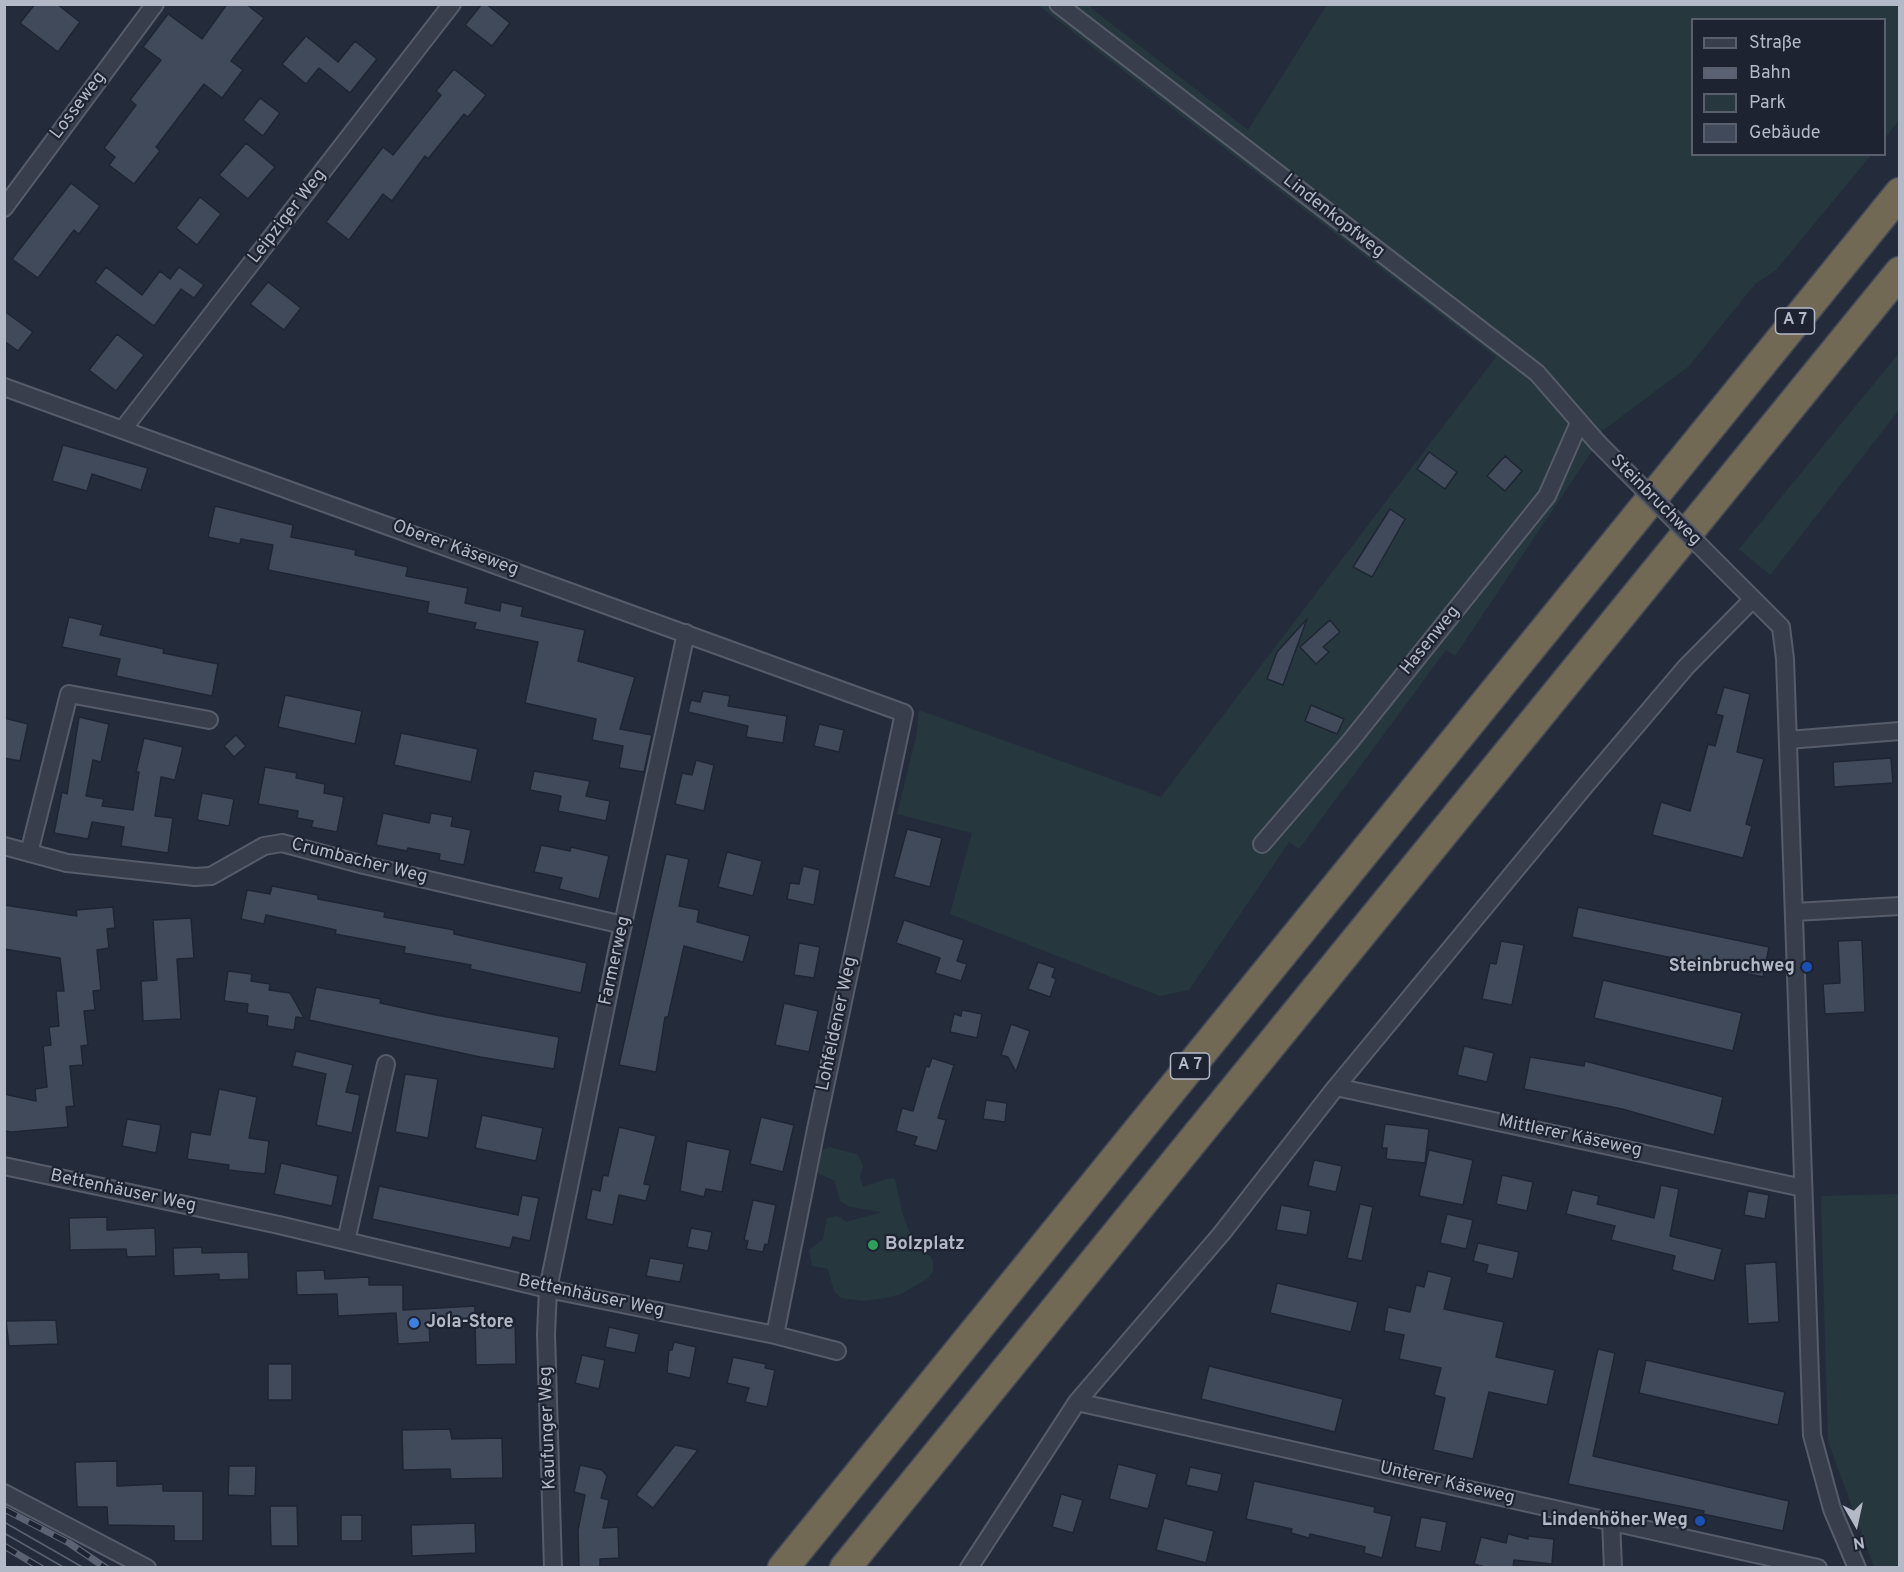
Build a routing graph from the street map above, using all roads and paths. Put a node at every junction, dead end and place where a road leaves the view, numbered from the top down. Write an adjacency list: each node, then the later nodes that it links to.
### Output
1 (155, 4): 5 (street, Losseweg)
2 (452, 4): 9 (street, Leipziger Weg)
3 (1058, 4): 8 (street, Lindenkopfweg)
4 (1899, 193): 36 (highway, A 7)
5 (4, 208)
6 (1899, 272): 37 (highway, A 7)
7 (4, 387): 9 (street, Oberer Käseweg)
8 (1579, 423): 10 (street, Lindenkopfweg); 17 (street, Hasenweg)
9 (123, 429): 12 (street, Oberer Käseweg)
10 (1597, 441): 11 (street, Steinbruchweg, bridge)
11 (1753, 599): 16 (street, Steinbruchweg); 24 (street)
12 (686, 633): 13 (street, Oberer Käseweg); 22 (street, Farmerweg)
13 (904, 712): 29 (street, Lohfeldener Weg)
14 (208, 720): 19 (street)
15 (1899, 731): 16 (street)
16 (1788, 740): 21 (street, Steinbruchweg)
17 (1262, 844)
18 (4, 846): 19 (street, Crumbacher Weg)
19 (29, 853): 22 (street, Crumbacher Weg)
20 (1899, 906): 21 (street)
21 (1795, 912): 26 (street, Steinbruchweg)
22 (623, 925): 28 (street, Farmerweg)
23 (386, 1064): 27 (street)
24 (1336, 1087): 26 (street, Mittlerer Käseweg); 31 (street)
25 (4, 1166): 27 (street, Bettenhäuser Weg)
26 (1803, 1188): 41 (street, Steinbruchweg)
27 (346, 1241): 28 (street, Bettenhäuser Weg)
28 (549, 1289): 29 (street, Bettenhäuser Weg); 35 (street, Kaufunger Weg)
29 (775, 1335): 30 (street, Bettenhäuser Weg)
30 (837, 1351)
31 (1077, 1402): 33 (street, Unterer Käseweg); 38 (street)
32 (4, 1493): 34 (street)
33 (1611, 1520): 39 (street); 40 (street, Unterer Käseweg)
34 (147, 1568)
35 (553, 1568)
36 (783, 1568)
37 (845, 1568)
38 (969, 1568)
39 (1613, 1568)
40 (1818, 1568)
41 (1857, 1568)

